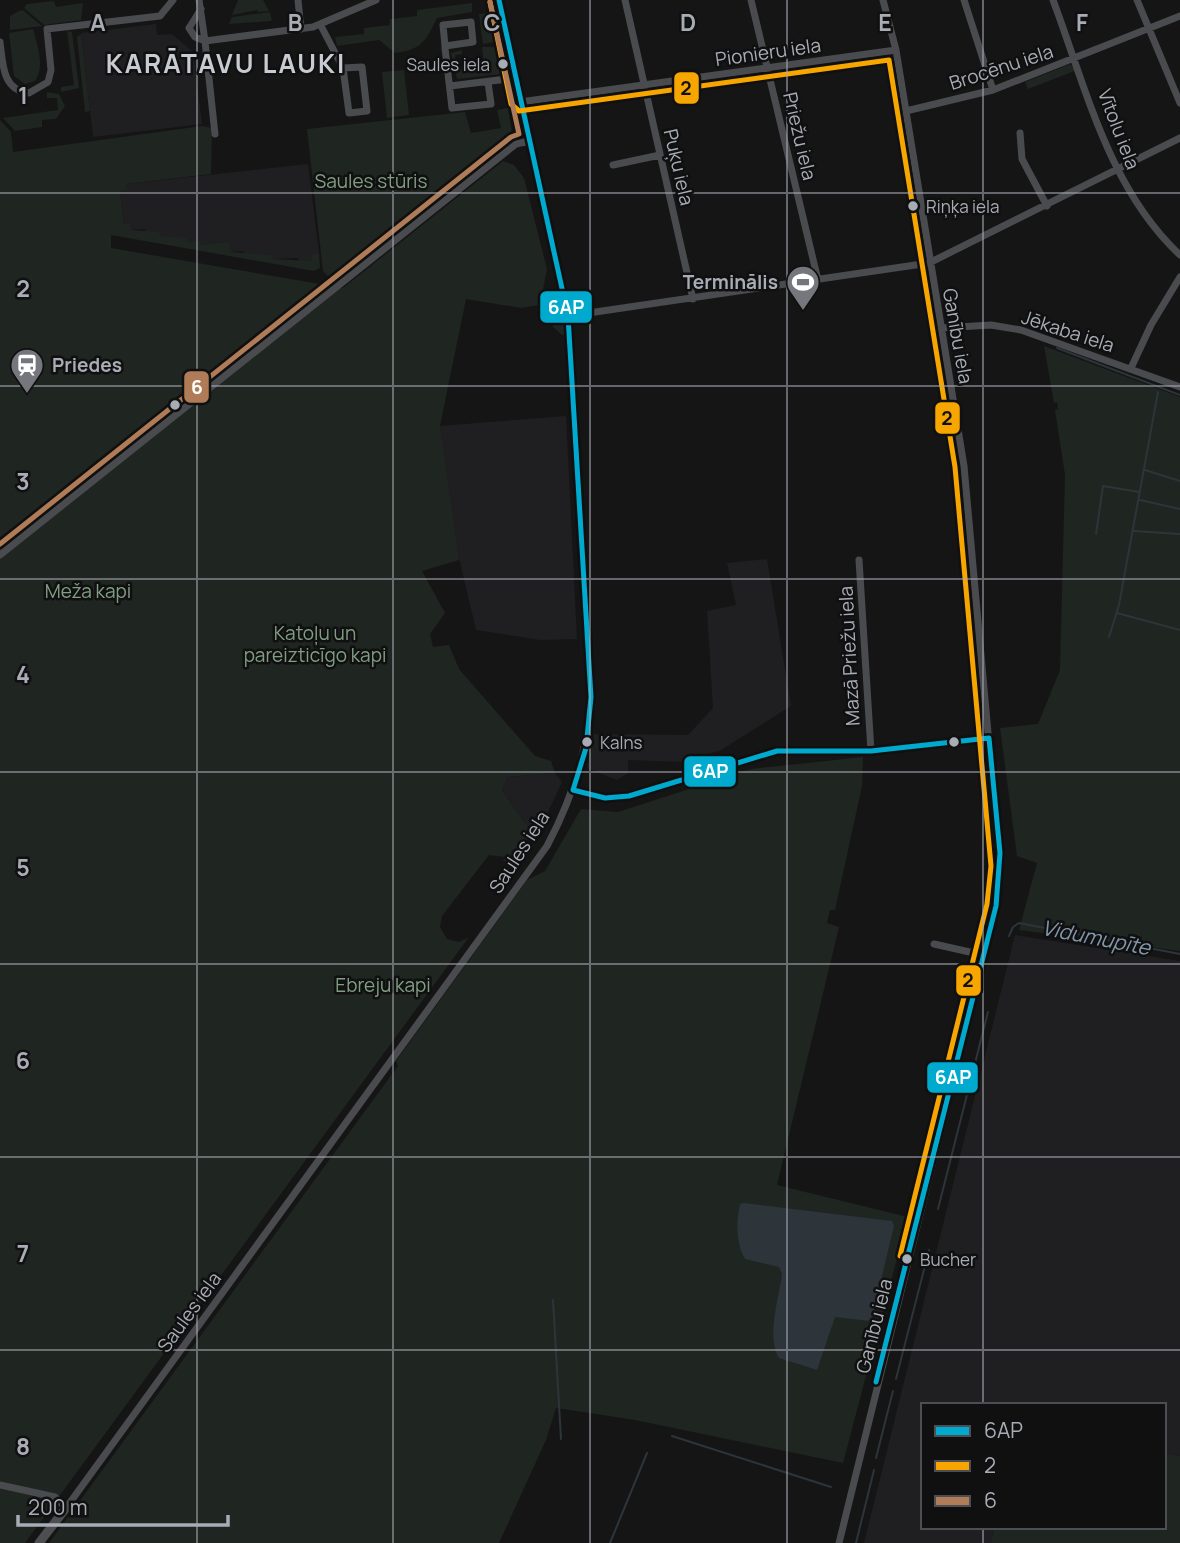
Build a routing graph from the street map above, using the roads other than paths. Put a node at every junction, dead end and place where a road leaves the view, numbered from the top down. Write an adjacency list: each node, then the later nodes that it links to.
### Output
1 (173, 0): 17 (street)
2 (298, 0): 14 (street)
3 (376, 0): 13 (street)
4 (499, 0): 23 (street, Saules iela)
5 (625, 0): 26 (street, Puķu iela)
6 (751, 0): 22 (street, Priežu iela)
7 (883, 0): 19 (street, Ganību iela)
8 (964, 0): 27 (street)
9 (1053, 0): 20 (street, Vītolu iela)
10 (1136, 0): 15 (street)
11 (200, 4): 16 (street); 16 (street)
12 (1180, 16): 15 (street, Brocēnu iela)
13 (320, 23): 14 (street); 21 (street)
14 (301, 29): 16 (street)
15 (1149, 29): 20 (street, Brocēnu iela); 29 (street)
16 (205, 41): 32 (street)
17 (0, 42)
18 (445, 46): 18 (street); 25 (street)
19 (896, 50): 22 (street, Pionieru iela); 30 (street, Ganību iela)
20 (1075, 60): 27 (street, Brocēnu iela); 37 (street, Vītolu iela)
21 (343, 68): 21 (street)
22 (768, 69): 26 (street, Pionieru iela); 42 (street, Priežu iela)
23 (515, 78): 24 (street); 28 (street, Saules iela)
24 (488, 82): 25 (street); 25 (street)
25 (450, 86)
26 (644, 86): 28 (street, Pionieru iela); 35 (street, Puķu iela)
27 (993, 90): 30 (street, Brocēnu iela)
28 (520, 102): 34 (street, Saules iela)
29 (1180, 103)
30 (906, 111): 40 (street, Ganību iela)
31 (1020, 133): 38 (street)
32 (215, 134)
33 (1180, 138): 37 (street)
34 (528, 141): 44 (street, Saules iela); 48 (street)
35 (660, 155): 36 (street); 43 (street, Puķu iela)
36 (613, 164)
37 (1117, 170): 38 (street); 39 (street, Vītolu iela)
38 (1047, 206): 40 (street)
39 (1180, 255)
40 (929, 262): 42 (street); 45 (street, Ganību iela)
41 (1180, 277): 46 (street)
42 (818, 280): 43 (street)
43 (693, 299): 44 (street)
44 (568, 316): 52 (street, Saules iela)
45 (942, 328): 46 (street, Jēkaba iela); 50 (street, Ganību iela)
46 (1131, 369): 47 (street, Jēkaba iela)
47 (1180, 387)
48 (0, 555)
49 (859, 560): 51 (street, Mazā Priežu iela)
50 (989, 738): 51 (street); 54 (street, Ganību iela)
51 (870, 751): 52 (street)
52 (573, 790): 56 (street, Saules iela)
53 (934, 944): 54 (street)
54 (983, 955): 58 (street, Ganību iela)
55 (0, 1485): 56 (street)
56 (66, 1508): 57 (main road)
57 (39, 1543)
58 (839, 1543)

